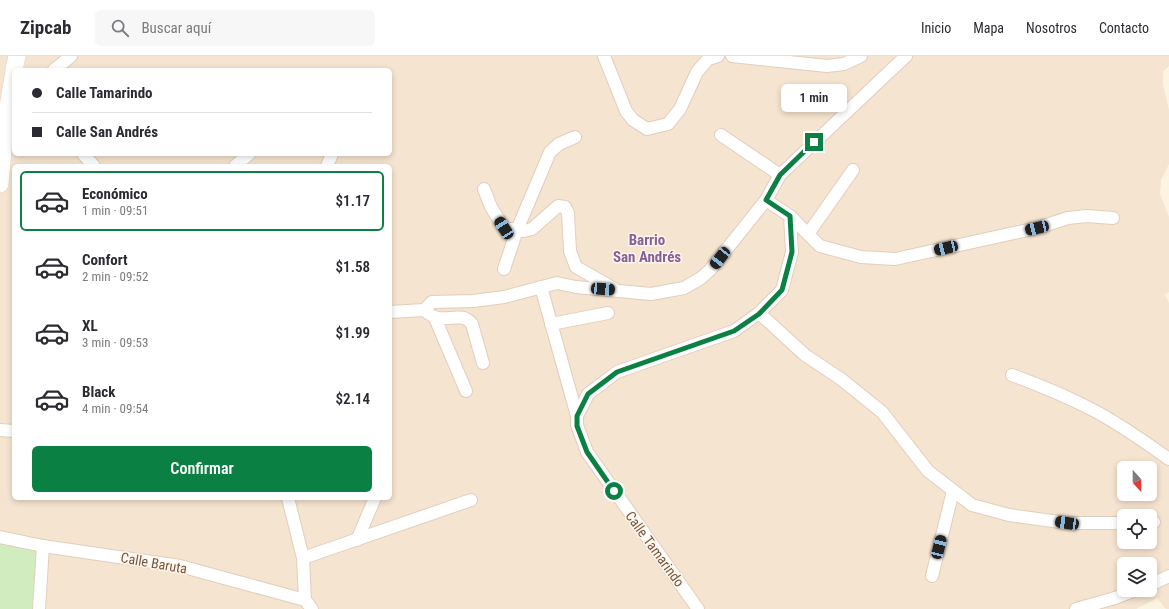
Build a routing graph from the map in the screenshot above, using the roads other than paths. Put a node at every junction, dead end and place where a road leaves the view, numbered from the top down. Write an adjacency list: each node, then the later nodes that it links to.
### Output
1 (17, 56): 8 (main road)
2 (71, 56): 9 (street)
3 (604, 56): 4 (street)
4 (718, 56)
5 (732, 56): 6 (street)
6 (861, 56)
7 (906, 56): 17 (street)
8 (15, 68)
9 (56, 68)
10 (12, 81): 11 (main road)
11 (8, 100): 18 (main road)
12 (720, 135): 17 (street)
13 (575, 137): 23 (street)
14 (85, 156): 15 (street)
15 (92, 164)
16 (853, 170): 24 (street)
17 (780, 175): 20 (street)
18 (0, 184)
19 (484, 189): 23 (street)
20 (766, 200): 21 (street); 27 (street)
21 (790, 216): 24 (street); 31 (street)
22 (1113, 218): 24 (street)
23 (517, 230): 25 (street); 27 (street)
24 (808, 234)
25 (504, 269)
26 (541, 287): 27 (street); 28 (street); 33 (street, Calle Tamarindo)
27 (616, 290)
28 (424, 310): 29 (street); 32 (street)
29 (392, 312)
30 (608, 313): 33 (street)
31 (759, 314): 37 (street); 41 (street)
32 (436, 318): 34 (street); 36 (street)
33 (551, 324): 37 (street, Calle Tamarindo)
34 (483, 363)
35 (1012, 375): 40 (street)
36 (466, 392)
37 (577, 416): 56 (street, Calle Tamarindo)
38 (0, 430): 39 (street)
39 (12, 431)
40 (1169, 459)
41 (953, 490): 45 (street); 50 (street)
42 (288, 500): 49 (street)
43 (374, 500): 47 (street)
44 (471, 500): 47 (street)
45 (1117, 523)
46 (0, 537): 48 (street, Calle Baruta)
47 (358, 540): 49 (street)
48 (44, 546): 54 (street, Calle Baruta); 55 (street)
49 (303, 558): 54 (street)
50 (932, 576)
51 (1169, 576): 52 (street)
52 (1157, 582)
53 (1118, 597): 57 (street)
54 (308, 605)
55 (39, 609)
56 (698, 609)
57 (1076, 609)

